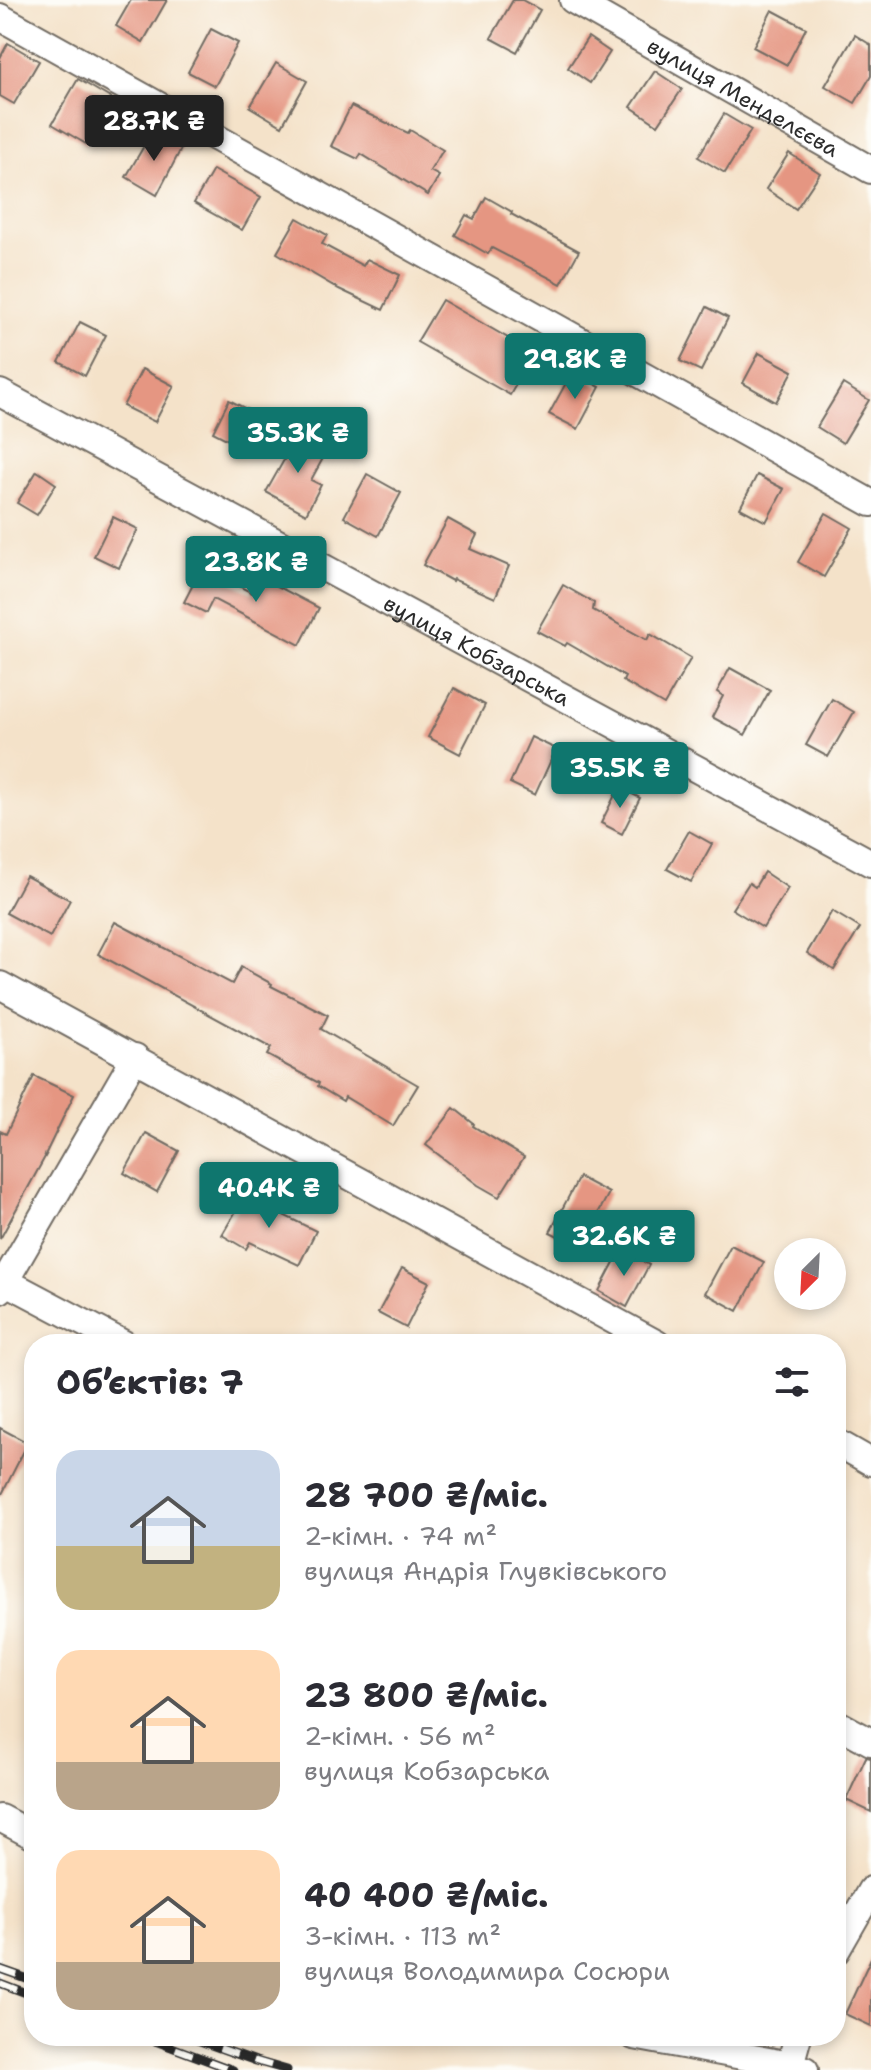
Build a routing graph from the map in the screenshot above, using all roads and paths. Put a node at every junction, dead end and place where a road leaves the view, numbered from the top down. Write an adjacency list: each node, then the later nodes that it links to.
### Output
1 (573, 0): 3 (street, вулиця Менделєєва)
2 (0, 17): 5 (street)
3 (871, 170)
4 (0, 393): 6 (street, вулиця Кобзарська)
5 (871, 503)
6 (871, 863)
7 (0, 985): 8 (street)
8 (135, 1057): 9 (street); 11 (street)
9 (2, 1285): 10 (street)
10 (103, 1334)
11 (639, 1334)
12 (846, 1448): 13 (street)
13 (871, 1462)
14 (846, 1728): 15 (street)
15 (871, 1742)
16 (0, 1818): 17 (street)
17 (24, 1831)
18 (871, 1890): 19 (street)
19 (846, 1934)
20 (685, 2046): 22 (street)
21 (798, 2046): 22 (street)
22 (798, 2068)

